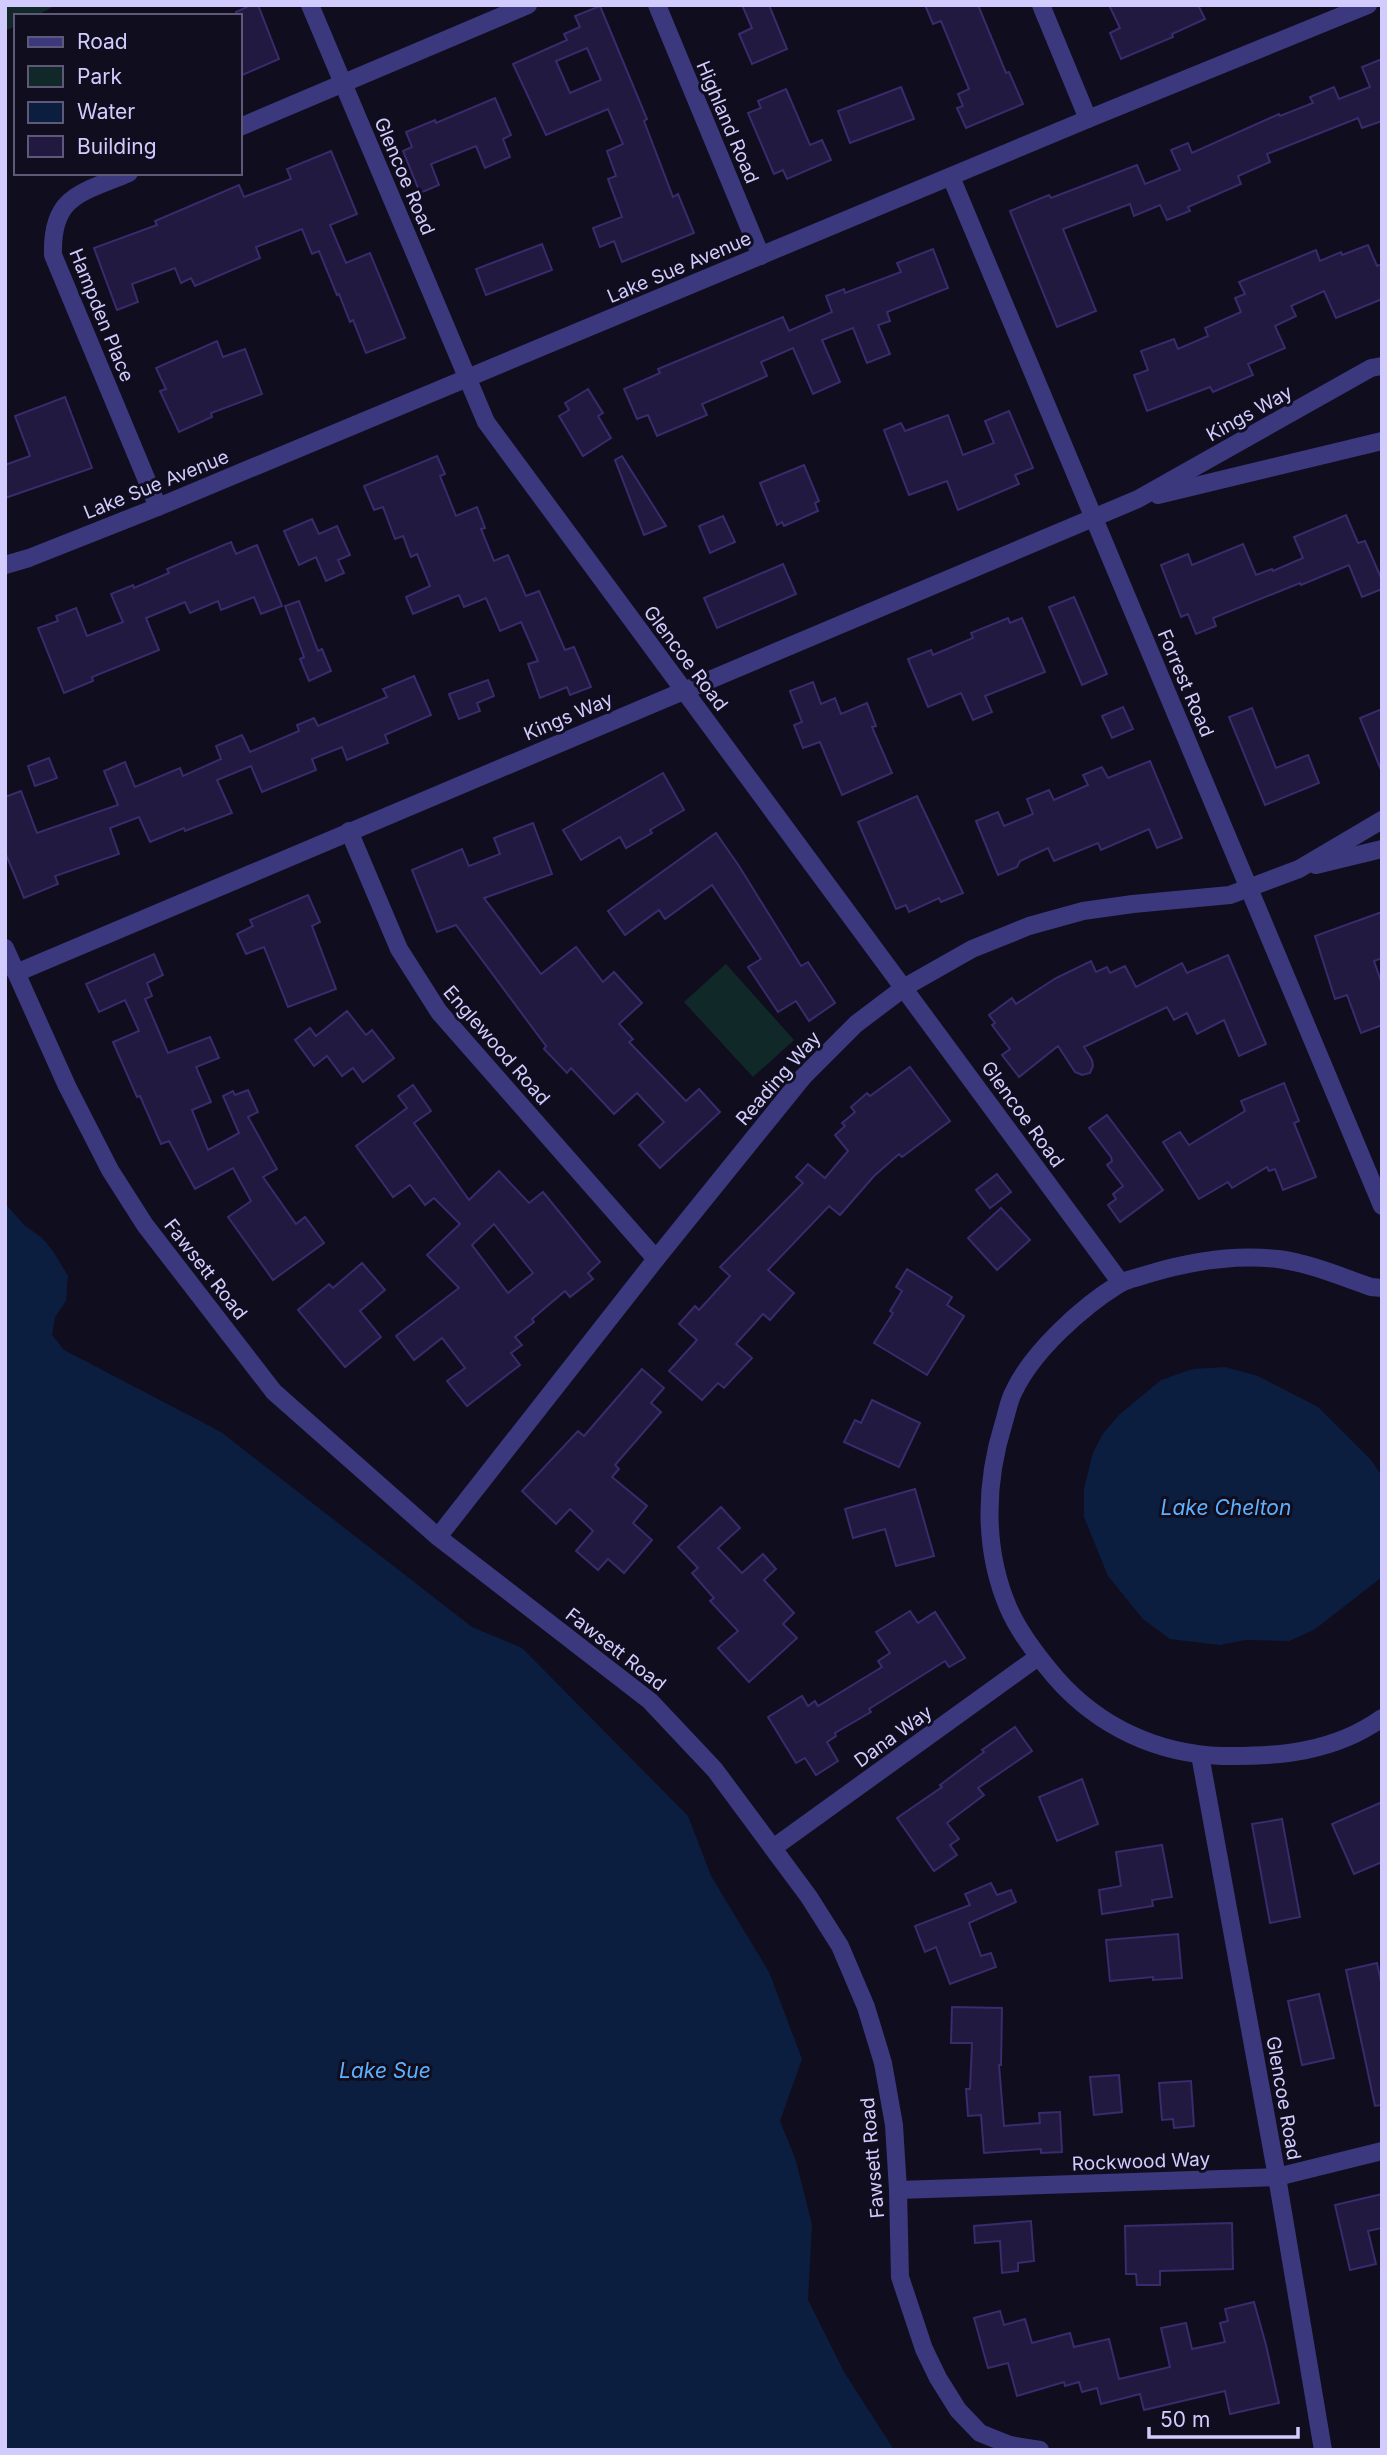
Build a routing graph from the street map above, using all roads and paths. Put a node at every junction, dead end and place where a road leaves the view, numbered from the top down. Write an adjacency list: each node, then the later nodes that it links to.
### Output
1 (310, 5): 6 (street, Glencoe Road)
2 (528, 5): 6 (street)
3 (656, 5): 11 (street, Highland Road)
4 (1041, 5): 7 (street)
5 (1368, 5): 7 (street, Lake Sue Avenue)
6 (343, 83): 8 (street); 13 (street, Glencoe Road)
7 (1088, 119): 10 (street, Lake Sue Avenue)
8 (242, 126)
9 (125, 175): 16 (street, Hampden Place)
10 (951, 177): 11 (street, Lake Sue Avenue); 17 (street, Forrest Road)
11 (761, 256): 13 (street, Lake Sue Avenue)
12 (1382, 366): 15 (street, Kings Way)
13 (467, 378): 16 (street, Lake Sue Avenue); 19 (street, Glencoe Road)
14 (1382, 441): 15 (street, Kings Way)
15 (1138, 499): 17 (street, Kings Way)
16 (158, 507): 18 (street, Lake Sue Avenue)
17 (1093, 517): 19 (street, Kings Way); 24 (street, Forrest Road)
18 (5, 565)
19 (685, 690): 21 (street, Kings Way); 27 (street, Glencoe Road)
20 (1382, 820): 23 (street, Reading Way)
21 (349, 831): 26 (street, Kings Way); 29 (street, Englewood Road)
22 (1382, 849): 23 (street, Reading Way)
23 (1299, 869): 24 (street, Reading Way)
24 (1250, 889): 27 (street, Reading Way); 28 (street, Forrest Road)
25 (5, 948): 26 (street, Fawsett Road)
26 (16, 973): 32 (street, Fawsett Road)
27 (905, 987): 29 (street, Reading Way); 30 (street, Glencoe Road)
28 (1382, 1206)
29 (656, 1259): 32 (street, Reading Way)
30 (1121, 1283): 31 (street); 33 (street)
31 (1382, 1287)
32 (438, 1537): 36 (street, Fawsett Road)
33 (1038, 1657): 35 (street); 36 (street, Dana Way)
34 (1382, 1718): 35 (street)
35 (1200, 1755): 38 (street, Glencoe Road)
36 (773, 1848): 39 (street, Fawsett Road)
37 (1382, 2151): 38 (street, Rockwood Way)
38 (1277, 2177): 39 (street, Rockwood Way); 41 (street, Glencoe Road)
39 (898, 2190): 40 (street, Fawsett Road)
40 (1040, 2450)
41 (1323, 2450)

